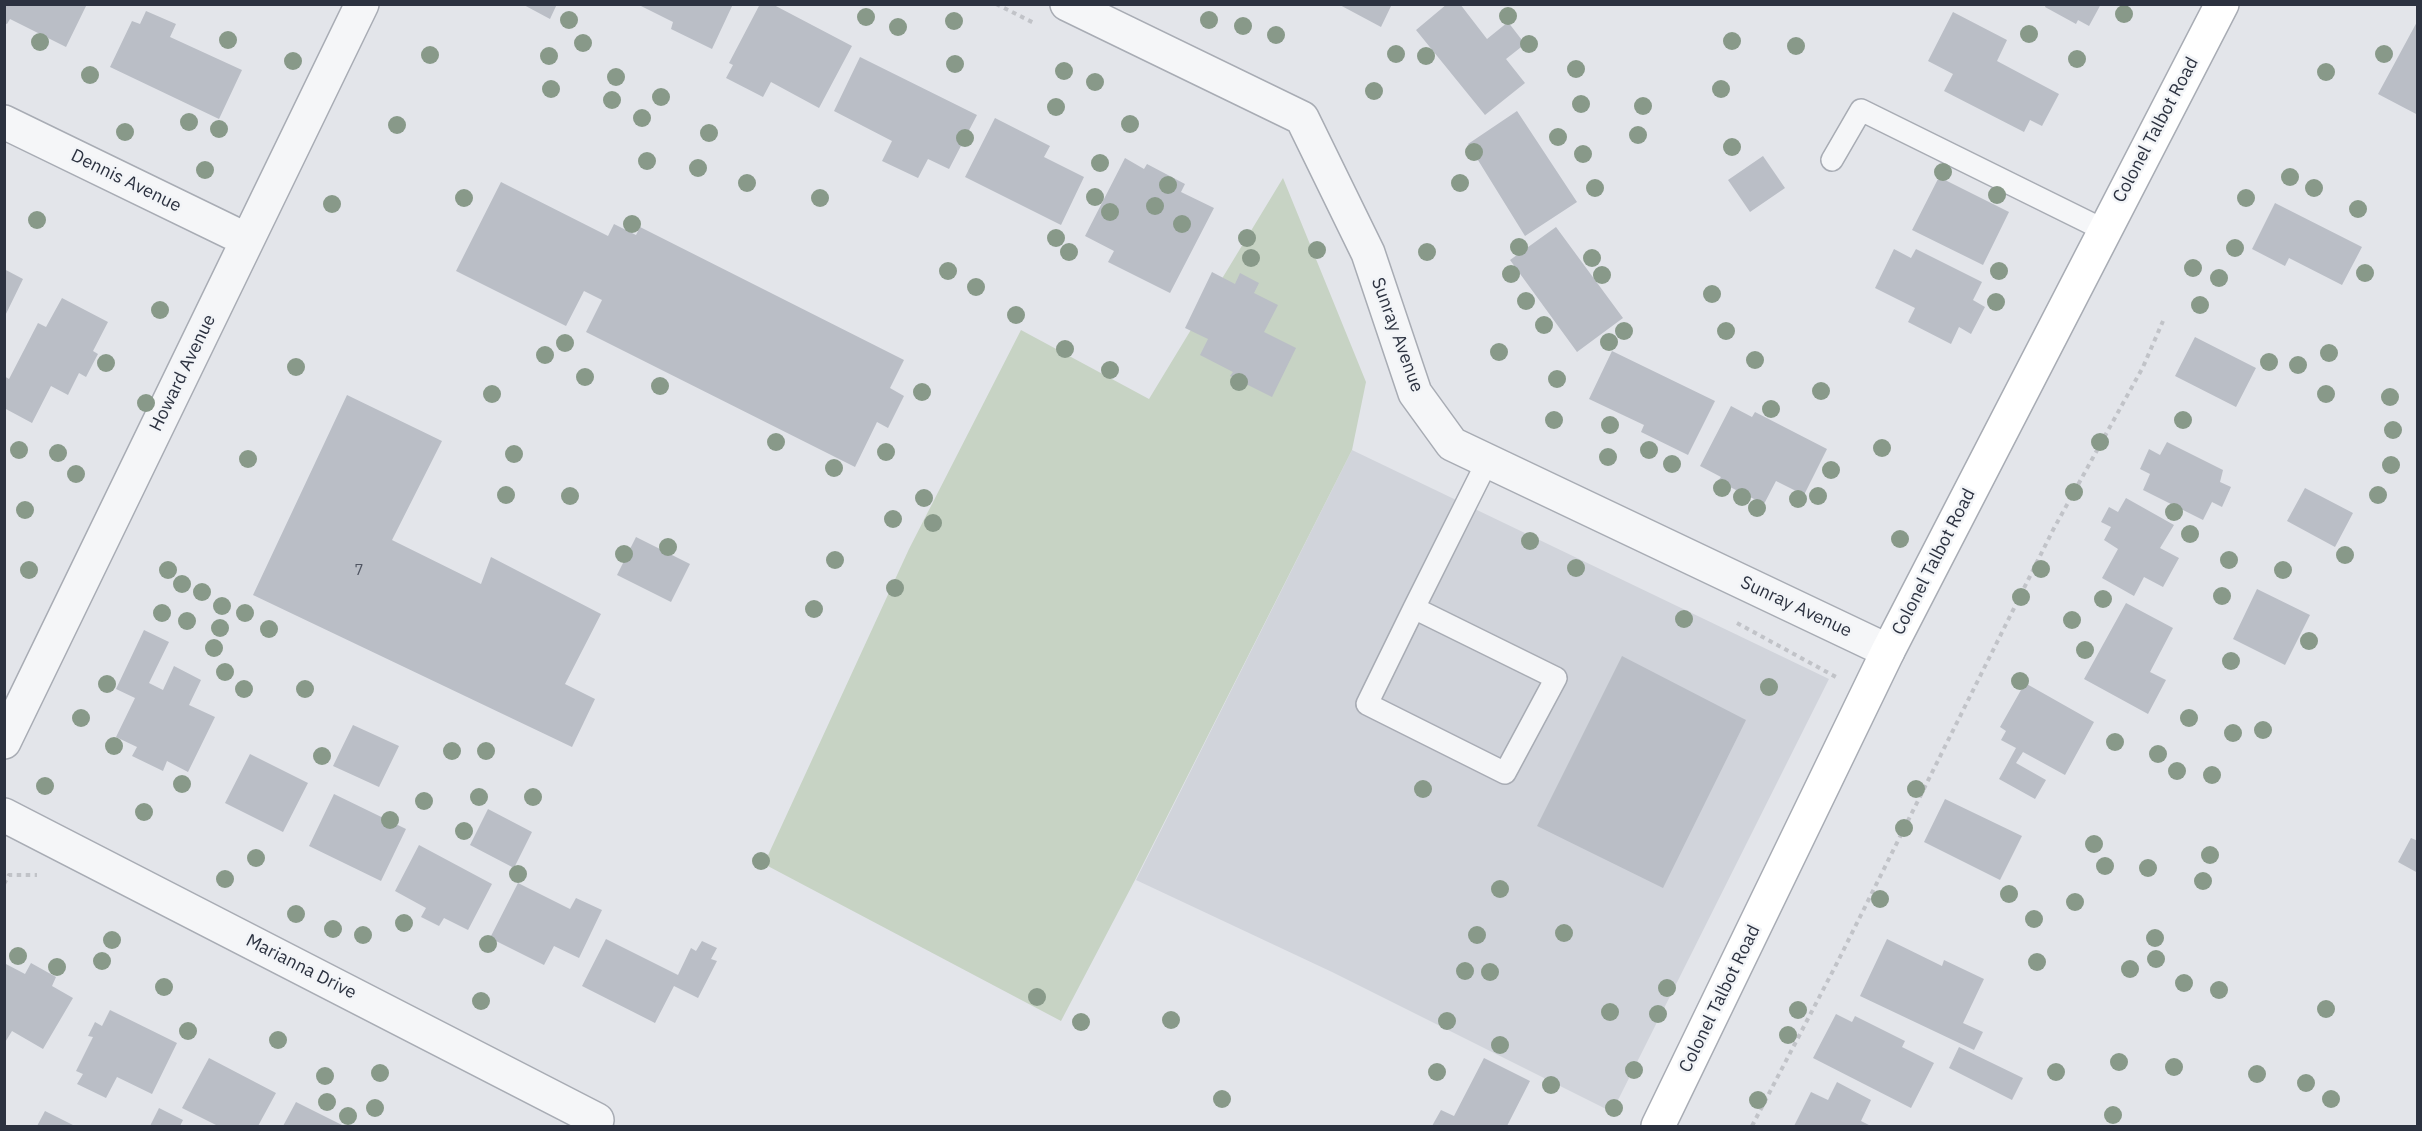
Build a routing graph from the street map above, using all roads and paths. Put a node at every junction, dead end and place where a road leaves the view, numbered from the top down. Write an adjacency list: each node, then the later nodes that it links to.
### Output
1 (362, 4): 7 (street, Howard Avenue)
2 (1067, 4): 9 (street, Sunray Avenue)
3 (2222, 4): 6 (main road, Colonel Talbot Road)
4 (4, 122): 7 (street, Dennis Avenue)
5 (1832, 160): 6 (lane)
6 (2104, 230): 11 (main road, Colonel Talbot Road)
7 (247, 240): 12 (street, Howard Avenue)
8 (2163, 321): 16 (path)
9 (1488, 461): 10 (lane); 11 (street, Sunray Avenue)
10 (1414, 608): 10 (lane)
11 (1888, 651): 15 (main road, Colonel Talbot Road)
12 (4, 742)
13 (4, 815): 14 (street, Marianna Drive)
14 (597, 1120)
15 (1658, 1126)
16 (1752, 1126)

